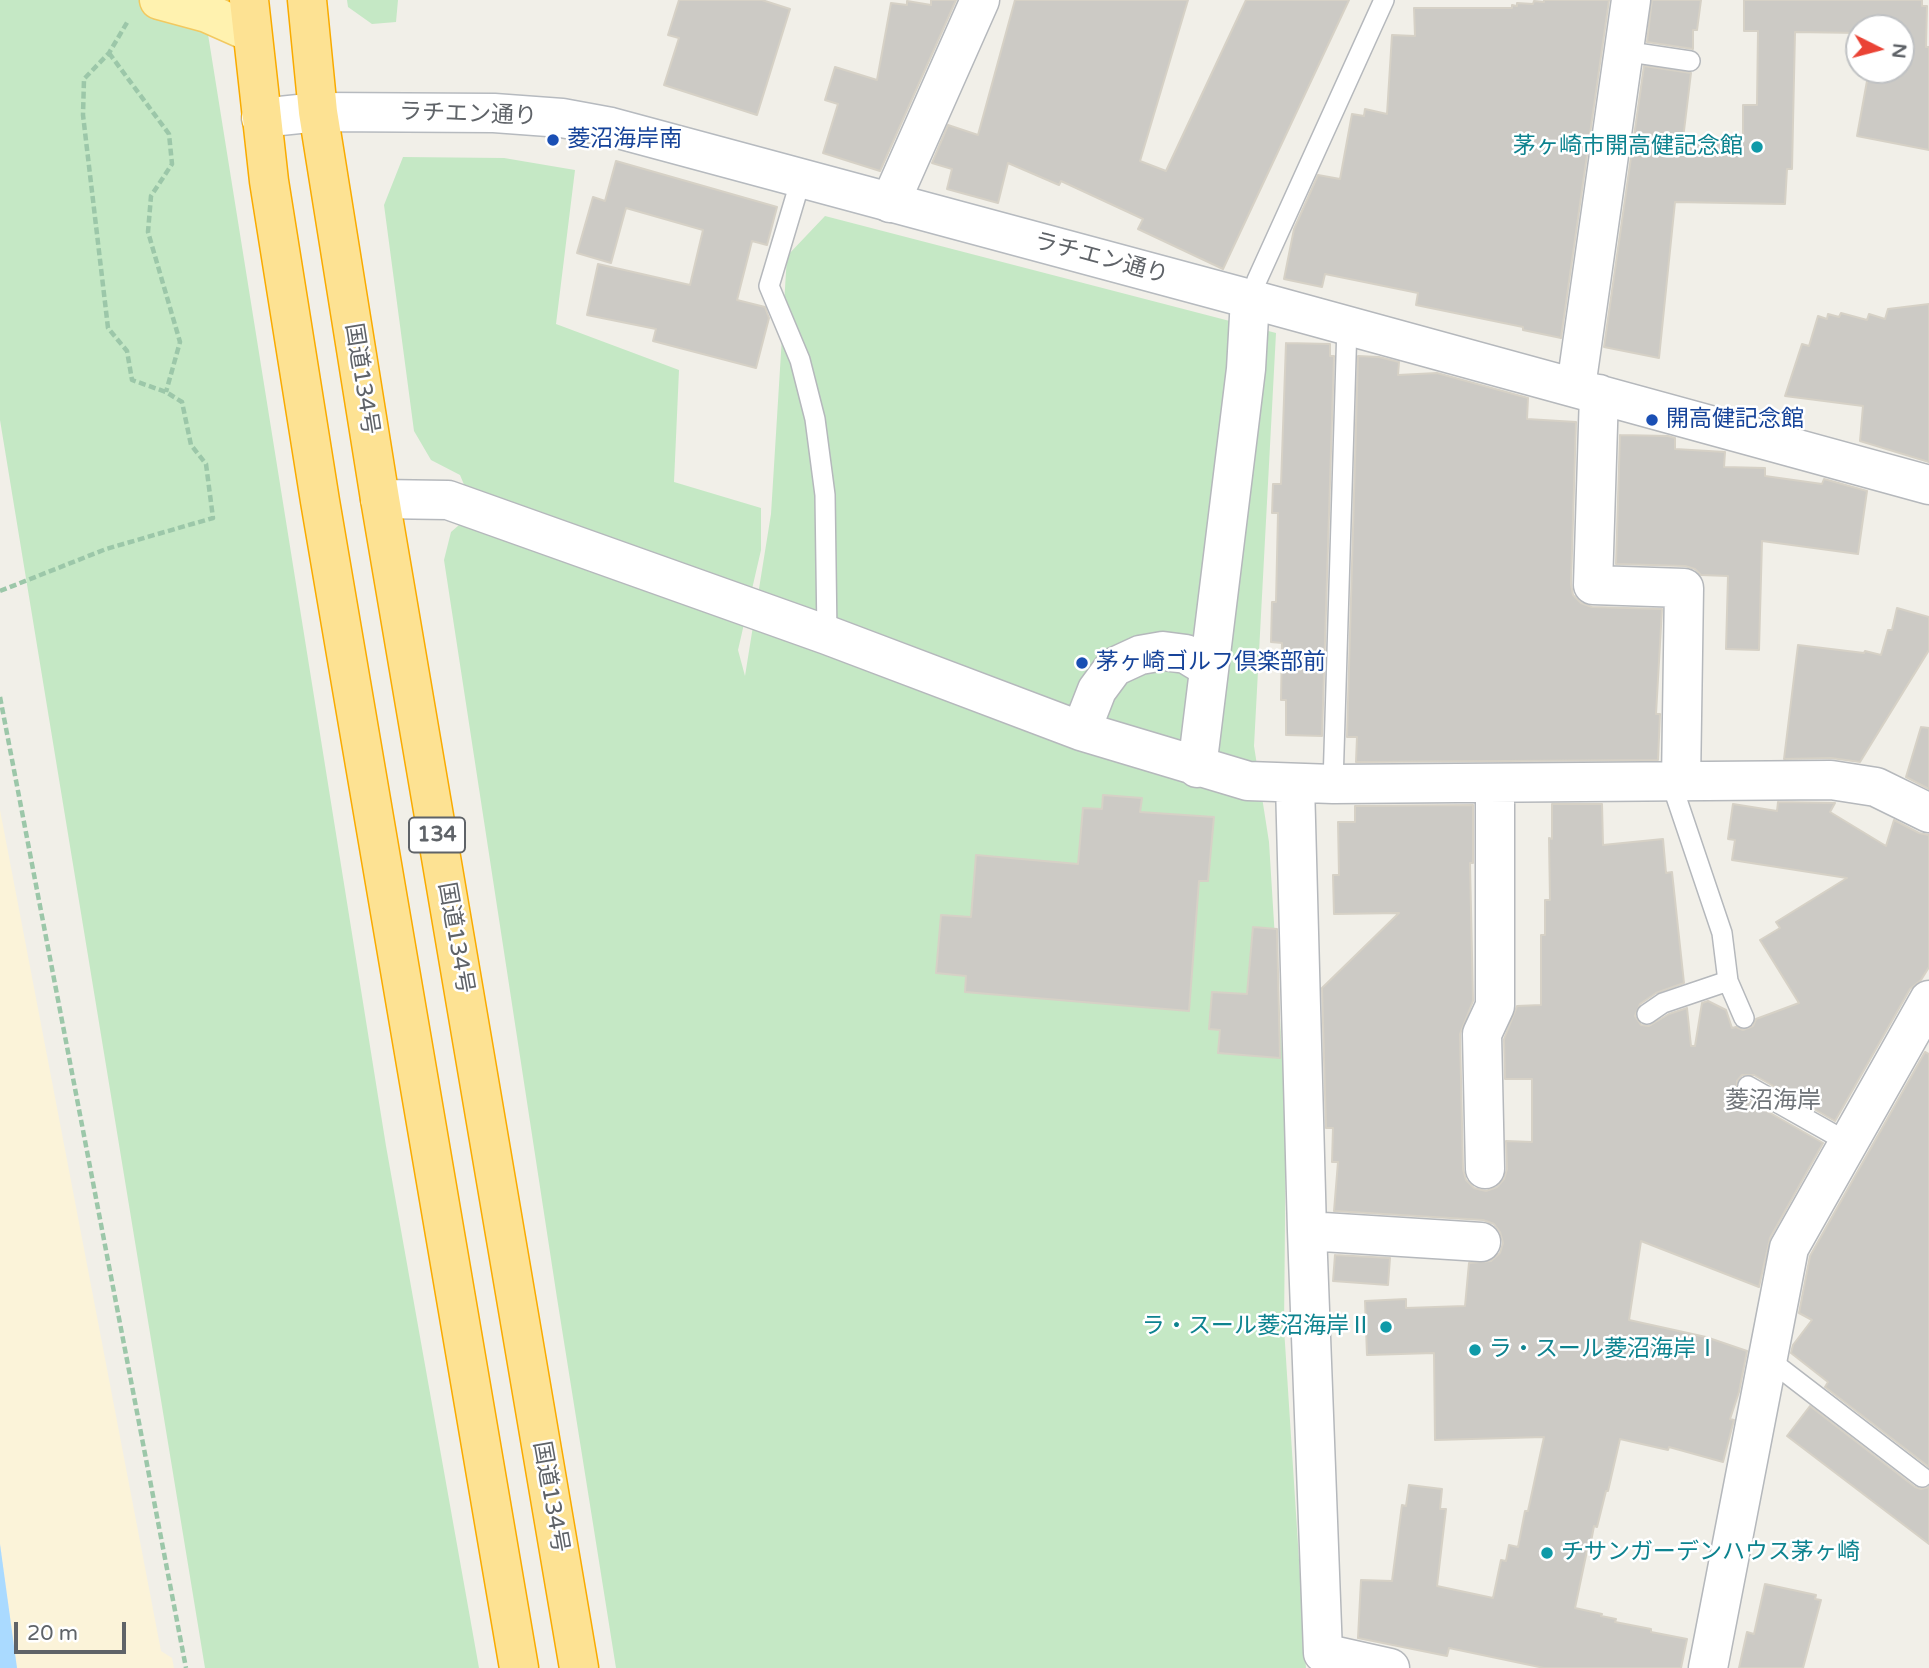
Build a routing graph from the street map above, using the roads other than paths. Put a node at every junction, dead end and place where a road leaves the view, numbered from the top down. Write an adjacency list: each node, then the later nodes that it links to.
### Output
1 (307, 0): 9 (highway, 国道134号 / 134)
2 (980, 0): 12 (street)
3 (1384, 0): 13 (lane)
4 (1631, 0): 7 (street)
5 (147, 5): 6 (main road)
6 (250, 17): 10 (highway, 134)
7 (1623, 51): 8 (lane); 15 (street)
8 (1690, 61)
9 (318, 112): 10 (street, ラチエン通り); 11 (street, ラチエン通り); 17 (highway, 国道134号 / 134)
10 (261, 118): 38 (highway, 134)
11 (801, 179): 12 (street, ラチエン通り); 18 (lane)
12 (890, 203): 13 (street, ラチエン通り)
13 (1250, 299): 14 (street, ラチエン通り); 19 (street)
14 (1347, 324): 15 (street, ラチエン通り); 25 (lane)
15 (1587, 390): 16 (street, ラチエン通り); 22 (street)
16 (1929, 485)
17 (380, 499): 18 (street); 39 (highway, 国道134号 / 134)
18 (827, 635): 20 (street)
19 (1198, 661): 20 (street); 21 (street)
20 (1081, 731): 21 (street)
21 (1197, 768): 23 (street)
22 (1676, 782): 24 (street); 26 (street); 27 (lane)
23 (1295, 784): 25 (street); 34 (street)
24 (1495, 784): 25 (street); 33 (street)
25 (1333, 785)
26 (1929, 813)
27 (1728, 981): 29 (lane); 30 (lane)
28 (1929, 1000): 32 (street)
29 (1647, 1014)
30 (1744, 1018)
31 (1748, 1086): 32 (lane)
32 (1849, 1143): 36 (street)
33 (1485, 1169)
34 (1307, 1231): 35 (street); 40 (street)
35 (1481, 1242)
36 (1767, 1359): 37 (lane); 41 (street)
37 (1922, 1477)
38 (519, 1668)
39 (579, 1668)
40 (1390, 1668)
41 (1708, 1668)

